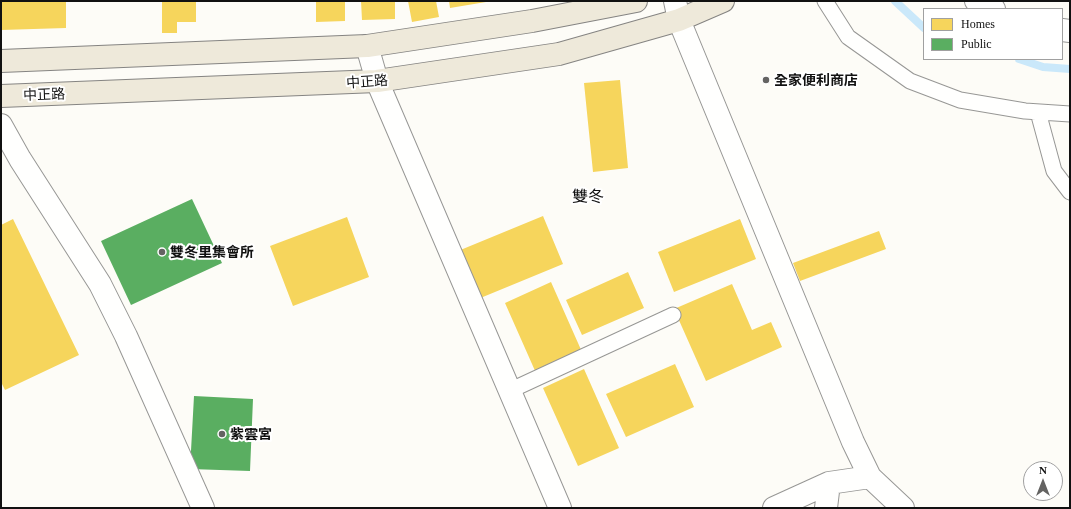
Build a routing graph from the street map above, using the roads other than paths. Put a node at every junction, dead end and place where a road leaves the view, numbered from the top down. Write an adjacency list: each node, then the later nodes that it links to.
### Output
1 (636, 1): 7 (main road)
2 (723, 1): 6 (main road, 中正路)
3 (825, 1): 11 (lane)
4 (976, 1): 5 (street)
5 (992, 8)
6 (677, 11): 9 (main road, 中正路); 17 (street)
7 (366, 46): 8 (main road); 9 (street)
8 (1, 61)
9 (377, 81): 10 (main road, 中正路); 16 (street)
10 (1, 96)
11 (1038, 112): 12 (lane); 14 (lane)
12 (1070, 114)
13 (1, 125): 19 (street)
14 (1070, 192)
15 (673, 315): 16 (lane)
16 (509, 391): 20 (street)
17 (870, 477): 18 (street); 23 (street)
18 (829, 483): 21 (street); 22 (street)
19 (203, 508)
20 (560, 508)
21 (774, 508)
22 (826, 508)
23 (903, 508)

